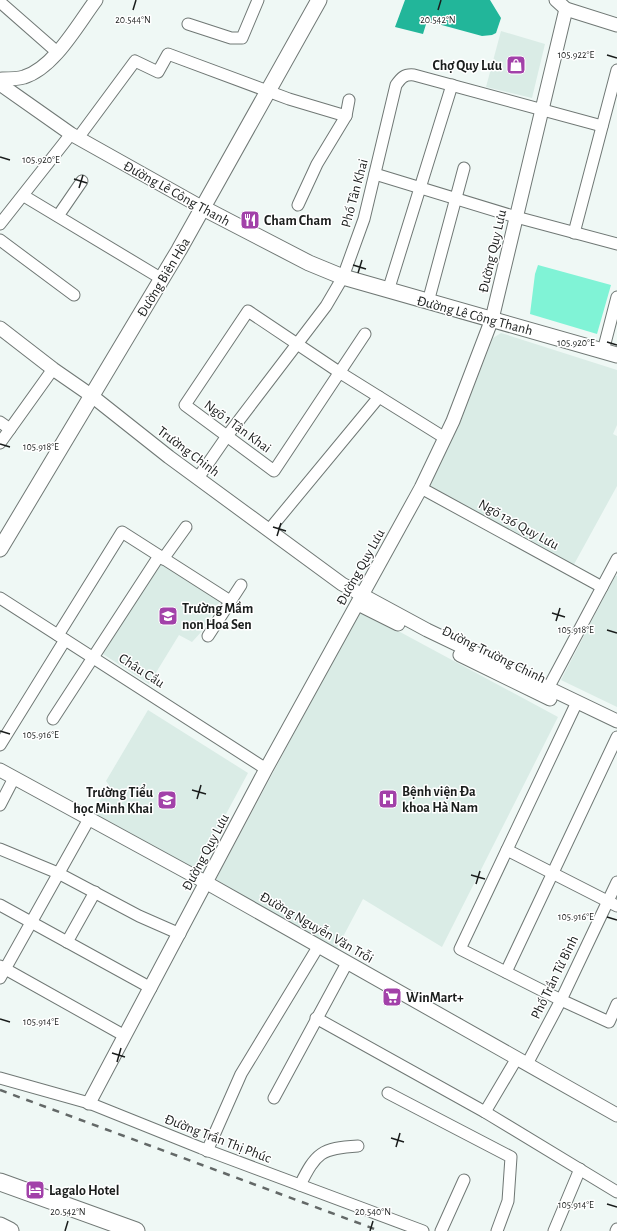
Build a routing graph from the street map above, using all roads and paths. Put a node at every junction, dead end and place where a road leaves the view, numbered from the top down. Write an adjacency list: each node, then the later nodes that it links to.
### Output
1 (96, 0): 9 (street)
2 (258, 0): 7 (street)
3 (319, 0): 13 (main road, Đường Biên Hòa)
4 (556, 0): 6 (street)
5 (0, 2): 9 (street)
6 (566, 9): 8 (street); 15 (street, Đường Quy Lưu)
7 (188, 24)
8 (617, 24)
9 (57, 52): 11 (street)
10 (617, 70): 17 (street)
11 (1, 77): 18 (street, Đường Lê Công Thanh)
12 (452, 85): 15 (street, Phố Tân Khai); 20 (street, Phố Tân Khai); 22 (street)
13 (268, 90): 16 (street); 18 (street); 26 (main road, Đường Biên Hòa)
14 (349, 100): 16 (street)
15 (542, 108): 17 (street, Phố Tân Khai); 28 (street, Đường Quy Lưu)
16 (346, 116): 25 (street)
17 (602, 126): 30 (street)
18 (75, 136): 23 (street); 26 (street, Đường Lê Công Thanh)
19 (464, 168): 24 (street)
20 (375, 174): 22 (street); 33 (street, Phố Tân Khai)
21 (82, 181): 27 (street)
22 (420, 187): 24 (street); 35 (street)
23 (24, 196): 27 (street); 29 (street)
24 (456, 198): 28 (street); 38 (street)
25 (298, 205)
26 (203, 208): 33 (main road, Đường Lê Công Thanh); 34 (main road, Đường Biên Hòa)
27 (58, 216): 34 (street)
28 (516, 217): 30 (street); 39 (street, Đường Quy Lưu)
29 (1, 222)
30 (574, 232): 32 (street)
31 (0, 240): 36 (street)
32 (617, 244)
33 (343, 277): 35 (main road, Đường Lê Công Thanh); 42 (street, Phố Tân Khai)
34 (162, 279): 46 (main road, Đường Biên Hòa)
35 (388, 291): 38 (main road, Đường Lê Công Thanh)
36 (74, 295)
37 (617, 297): 43 (street)
38 (428, 302): 39 (main road, Đường Lê Công Thanh)
39 (492, 320): 43 (main road, Đường Lê Công Thanh); 51 (street, Đường Quy Lưu)
40 (0, 328): 44 (street, Trường Chinh)
41 (364, 334): 45 (street)
42 (297, 345): 45 (street); 50 (street, Phố Tân Khai); 50 (street, Ngõ 1 Tân Khai)
43 (610, 353)
44 (53, 369): 46 (street, Trường Chinh); 49 (street)
45 (338, 372): 47 (street); 50 (street, Ngõ 1 Tân Khai)
46 (92, 396): 53 (street, Trường Chinh); 57 (main road, Đường Biên Hòa)
47 (379, 397): 51 (street); 56 (street)
48 (0, 422): 49 (street)
49 (10, 429): 52 (street)
50 (227, 436): 53 (street, Phố Tân Khai)
51 (446, 438): 54 (street, Đường Quy Lưu)
52 (0, 443)
53 (198, 478): 56 (street, Trường Chinh)
54 (422, 488): 61 (street, Ngõ 136 Quy Lưu); 63 (street, Đường Quy Lưu)
55 (186, 527): 58 (street)
56 (269, 530): 63 (street, Trường Chinh)
57 (0, 549)
58 (161, 558): 64 (street); 66 (street); 67 (street)
59 (617, 559): 61 (street)
60 (241, 585): 64 (street)
61 (602, 587): 68 (street)
62 (0, 598): 66 (street, Châu Cầu)
63 (360, 599): 68 (street, Đường Trường Chinh); 75 (street, Đường Quy Lưu)
64 (230, 601): 65 (street)
65 (208, 636)
66 (62, 637): 67 (street, Châu Cầu); 74 (street)
67 (94, 658): 70 (street); 75 (street, Châu Cầu)
68 (546, 692): 69 (street, Đường Trường Chinh)
69 (575, 706): 71 (street, Đường Trường Chinh); 72 (street, Đường Trường Chinh); 81 (street)
70 (53, 719)
71 (617, 721)
72 (617, 731)
73 (617, 737): 83 (street)
74 (0, 745)
75 (266, 769): 85 (street, Đường Quy Lưu)
76 (0, 770): 77 (street, Đường Nguyễn Văn Trỗi)
77 (14, 778): 78 (street); 79 (street, Đường Nguyễn Văn Trỗi)
78 (0, 804)
79 (89, 819): 82 (street); 85 (street, Đường Nguyễn Văn Trỗi)
80 (0, 849): 82 (street)
81 (507, 850): 83 (street); 95 (street)
82 (58, 874): 86 (street); 89 (street)
83 (554, 874): 87 (street); 95 (street)
84 (617, 882): 87 (street, Phố Trần Tử Bình)
85 (207, 883): 90 (street, Đường Quy Lưu); 92 (street, Đường Nguyễn Văn Trỗi)
86 (95, 892): 90 (street); 91 (street)
87 (613, 904): 97 (street, Phố Trần Tử Bình)
88 (0, 905): 89 (street)
89 (31, 923): 91 (street); 94 (street)
90 (180, 934): 96 (street, Đường Quy Lưu)
91 (67, 942): 96 (street)
92 (318, 947): 93 (street, Đường Nguyễn Văn Trỗi); 109 (street)
93 (347, 963): 99 (street); 101 (street, Đường Nguyễn Văn Trỗi)
94 (2, 971): 100 (street)
95 (506, 972): 97 (street)
96 (151, 988): 100 (street, Đường Quy Lưu)
97 (561, 1000): 98 (street); 101 (street, Phố Trần Tử Bình)
98 (617, 1004)
99 (316, 1018): 104 (street); 106 (street)
100 (125, 1036): 105 (street, Đường Quy Lưu)
101 (522, 1061): 106 (street, Phố Trần Tử Bình); 107 (street, Đường Nguyễn Văn Trỗi)
102 (0, 1078): 105 (street, Đường Trần Thị Phúc)
103 (388, 1093): 120 (street)
104 (274, 1098)
105 (89, 1103): 109 (street, Đường Trần Thị Phúc)
106 (485, 1112): 110 (street)
107 (617, 1115)
108 (358, 1146): 113 (street)
109 (208, 1151): 113 (street, Đường Trần Thị Phúc)
110 (580, 1169): 114 (street); 121 (street)
111 (464, 1180): 119 (street)
112 (0, 1182): 117 (main road)
113 (300, 1185): 118 (street, Đường Trần Thị Phúc)
114 (617, 1192)
115 (0, 1226): 116 (main road)
116 (10, 1231)
117 (136, 1231)
118 (423, 1231)
119 (441, 1231)
120 (496, 1231)
121 (554, 1231)

